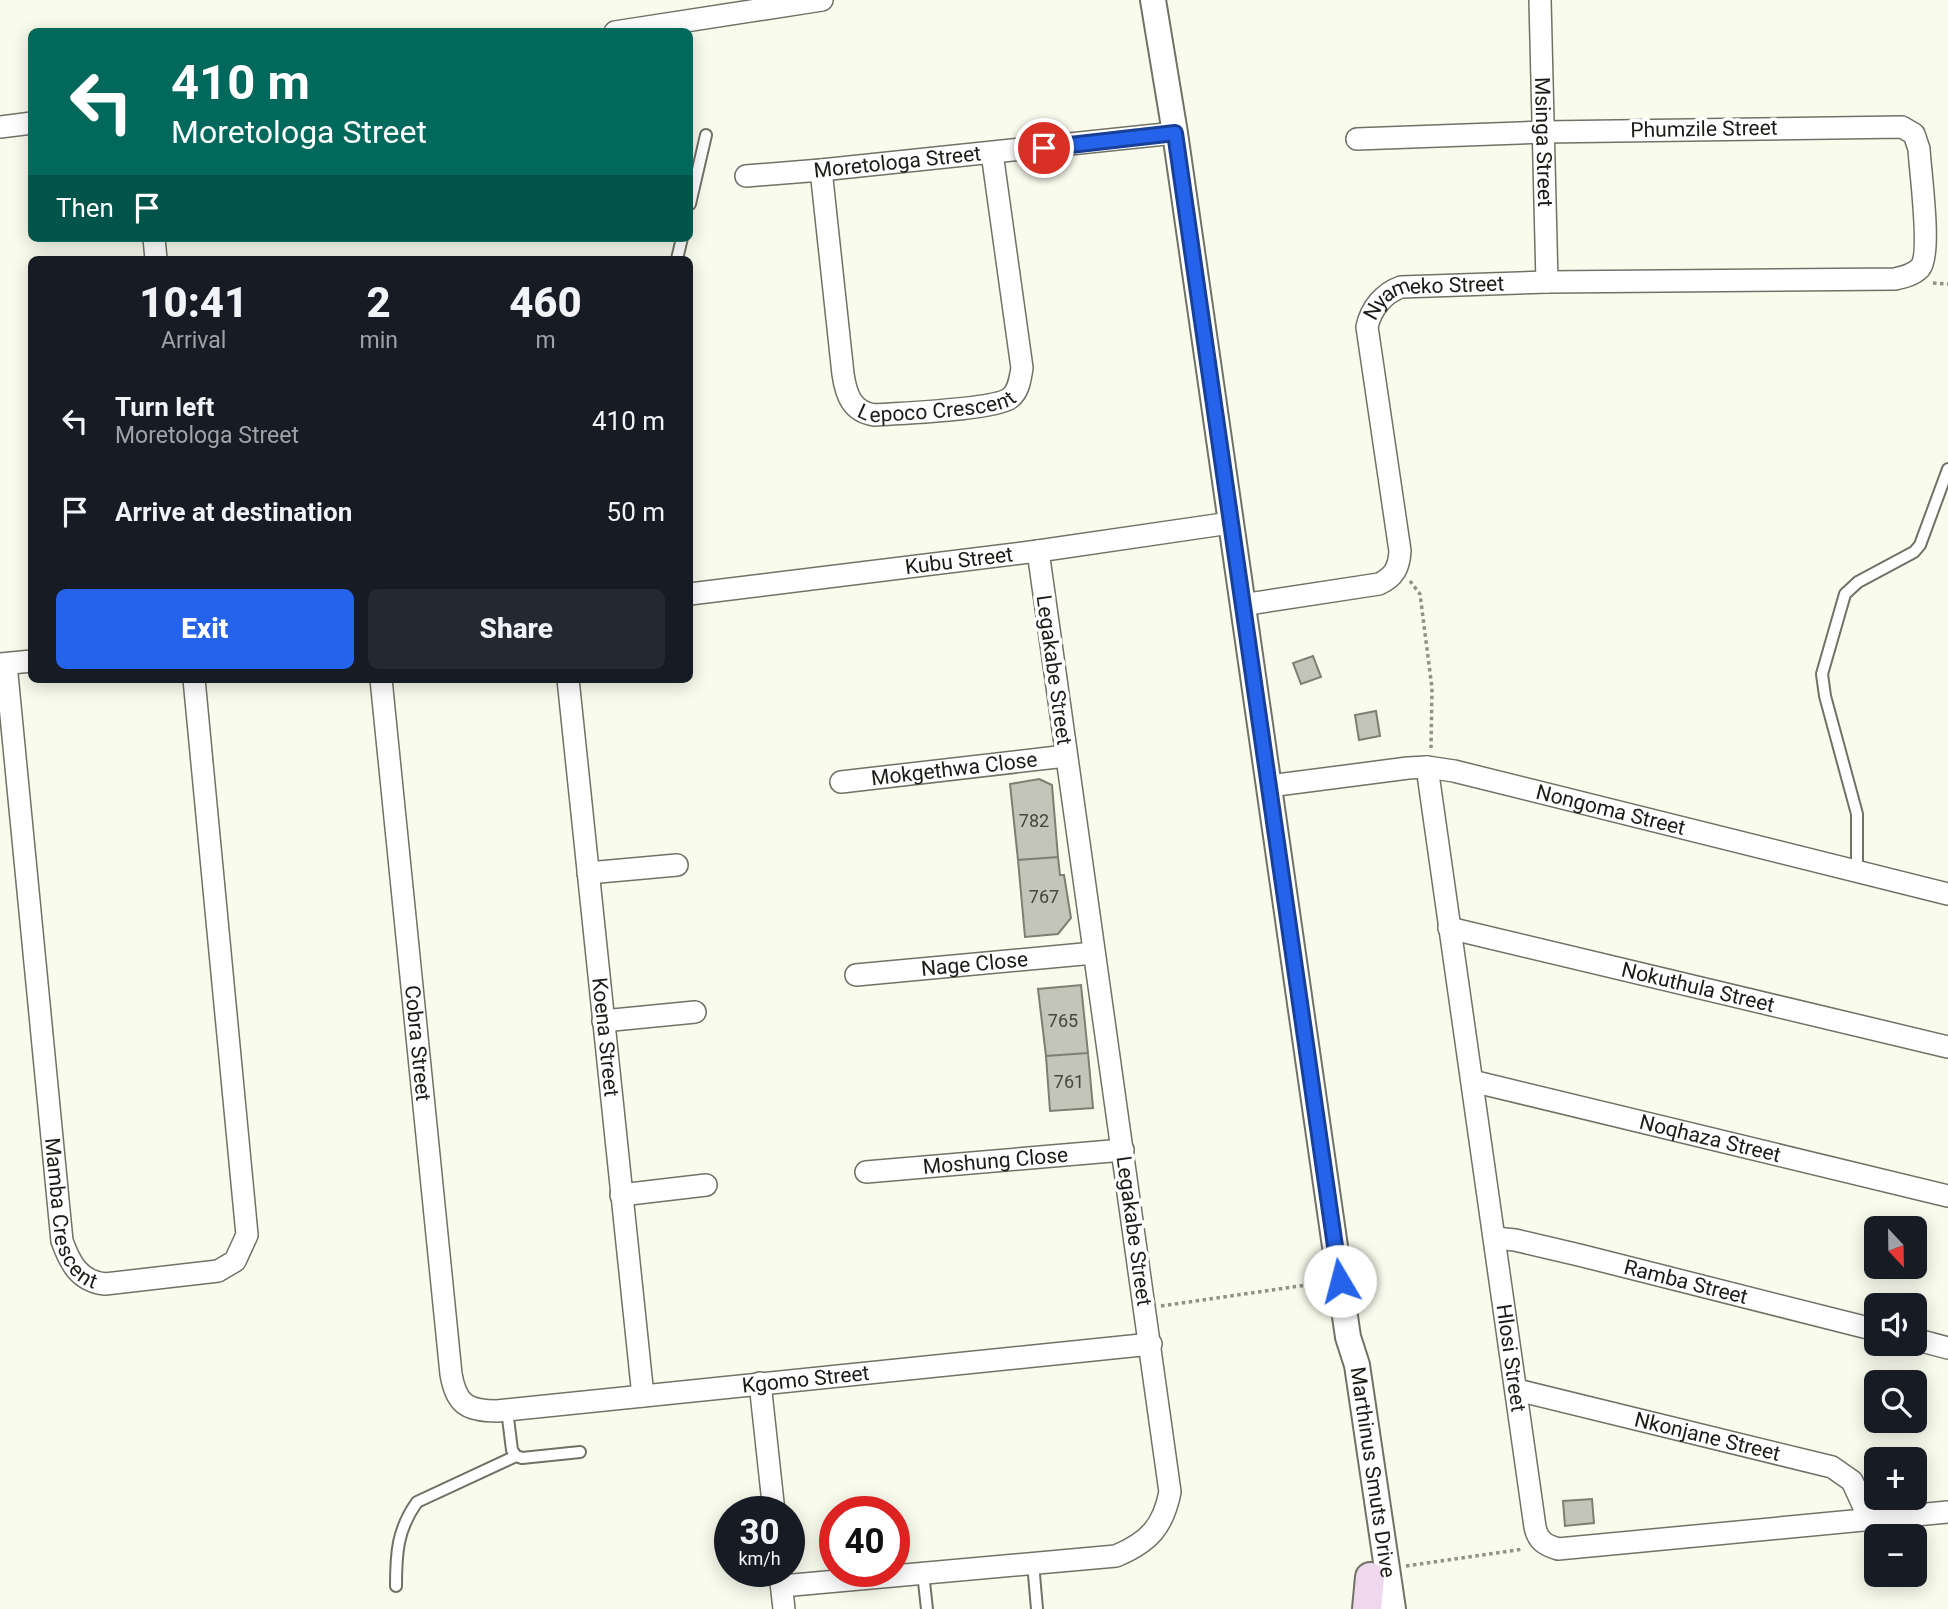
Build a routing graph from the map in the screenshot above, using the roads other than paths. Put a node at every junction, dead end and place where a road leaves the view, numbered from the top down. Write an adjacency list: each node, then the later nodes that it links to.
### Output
1 (822, 0): 4 (street)
2 (1153, 0): 8 (street, Marthinus Smuts Drive)
3 (1540, 0): 7 (street, Msinga Street)
4 (641, 28)
5 (28, 124): 6 (street)
6 (0, 127)
7 (1544, 132): 10 (street, Phumzile Street); 15 (street, Phumzile Street); 16 (street, Msinga Street)
8 (1175, 133): 11 (street, Moretologa Street); 18 (street, Marthinus Smuts Drive)
9 (706, 135): 14 (lane)
10 (1357, 139)
11 (992, 153): 12 (street, Moretologa Street); 12 (street, Lepoco Crescent)
12 (821, 170): 13 (street, Moretologa Street)
13 (746, 176)
14 (693, 191)
15 (1920, 268): 16 (street, Nyameko Street)
16 (1547, 282): 21 (street, Nyameko Street)
17 (1948, 469): 32 (lane)
18 (1230, 523): 19 (street, Kubu Street); 21 (street, Marthinus Smuts Drive)
19 (1038, 551): 20 (street, Kubu Street); 27 (street, Legakabe Street)
20 (693, 594)
21 (1242, 605): 30 (street, Marthinus Smuts Drive)
22 (28, 661): 23 (street)
23 (3, 664): 24 (street, Mamba Crescent)
24 (194, 683)
25 (381, 683): 55 (street, Cobra Street)
26 (568, 683): 33 (street, Koena Street)
27 (1066, 756): 29 (street, Mokgethwa Close); 36 (street, Legakabe Street)
28 (1429, 767): 30 (street, Nongoma Street); 32 (street, Nongoma Street); 35 (street, Hlosi Street)
29 (841, 782)
30 (1269, 786): 64 (street, Marthinus Smuts Drive)
31 (677, 865): 33 (street)
32 (1857, 871): 34 (street, Nongoma Street)
33 (588, 873): 39 (street, Koena Street)
34 (1948, 894)
35 (1449, 928): 40 (street, Nokuthula Street); 41 (street, Hlosi Street)
36 (1094, 953): 37 (street, Nage Close); 42 (street, Legakabe Street)
37 (856, 975)
38 (695, 1012): 39 (street)
39 (603, 1021): 45 (street, Koena Street)
40 (1948, 1046)
41 (1472, 1080): 46 (street, Noqhaza Street); 47 (street, Hlosi Street)
42 (1123, 1150): 43 (street, Moshung Close); 50 (street, Legakabe Street)
43 (866, 1172)
44 (706, 1185): 45 (street)
45 (621, 1195): 54 (street, Koena Street)
46 (1948, 1196)
47 (1495, 1238): 48 (street, Ramba Street); 53 (street, Hlosi Street)
48 (1864, 1327)
49 (1927, 1342): 51 (street)
50 (1150, 1344): 52 (street, Kgomo Street); 62 (street, Legakabe Street)
51 (1948, 1348)
52 (760, 1383): 54 (street, Kgomo Street); 59 (street)
53 (1517, 1390): 61 (street, Nkonjane Street); 61 (street, Hlosi Street)
54 (643, 1396): 56 (street, Kgomo Street)
55 (464, 1404): 56 (street, Kgomo Street)
56 (507, 1410): 58 (lane)
57 (580, 1452): 58 (lane)
58 (516, 1456): 66 (lane)
59 (772, 1496)
60 (1948, 1512): 61 (street)
61 (1869, 1518)
62 (1032, 1563): 63 (street, Legakabe Street); 70 (lane)
63 (923, 1573): 65 (street, Legakabe Street); 69 (lane)
64 (1378, 1573): 71 (main road); 72 (street, Marthinus Smuts Drive); 73 (street, Marthinus Smuts Drive)
65 (805, 1578)
66 (396, 1586)
67 (782, 1587): 68 (street)
68 (784, 1609)
69 (927, 1609)
70 (1037, 1609)
71 (1367, 1609)
72 (1375, 1609)
73 (1393, 1609)

